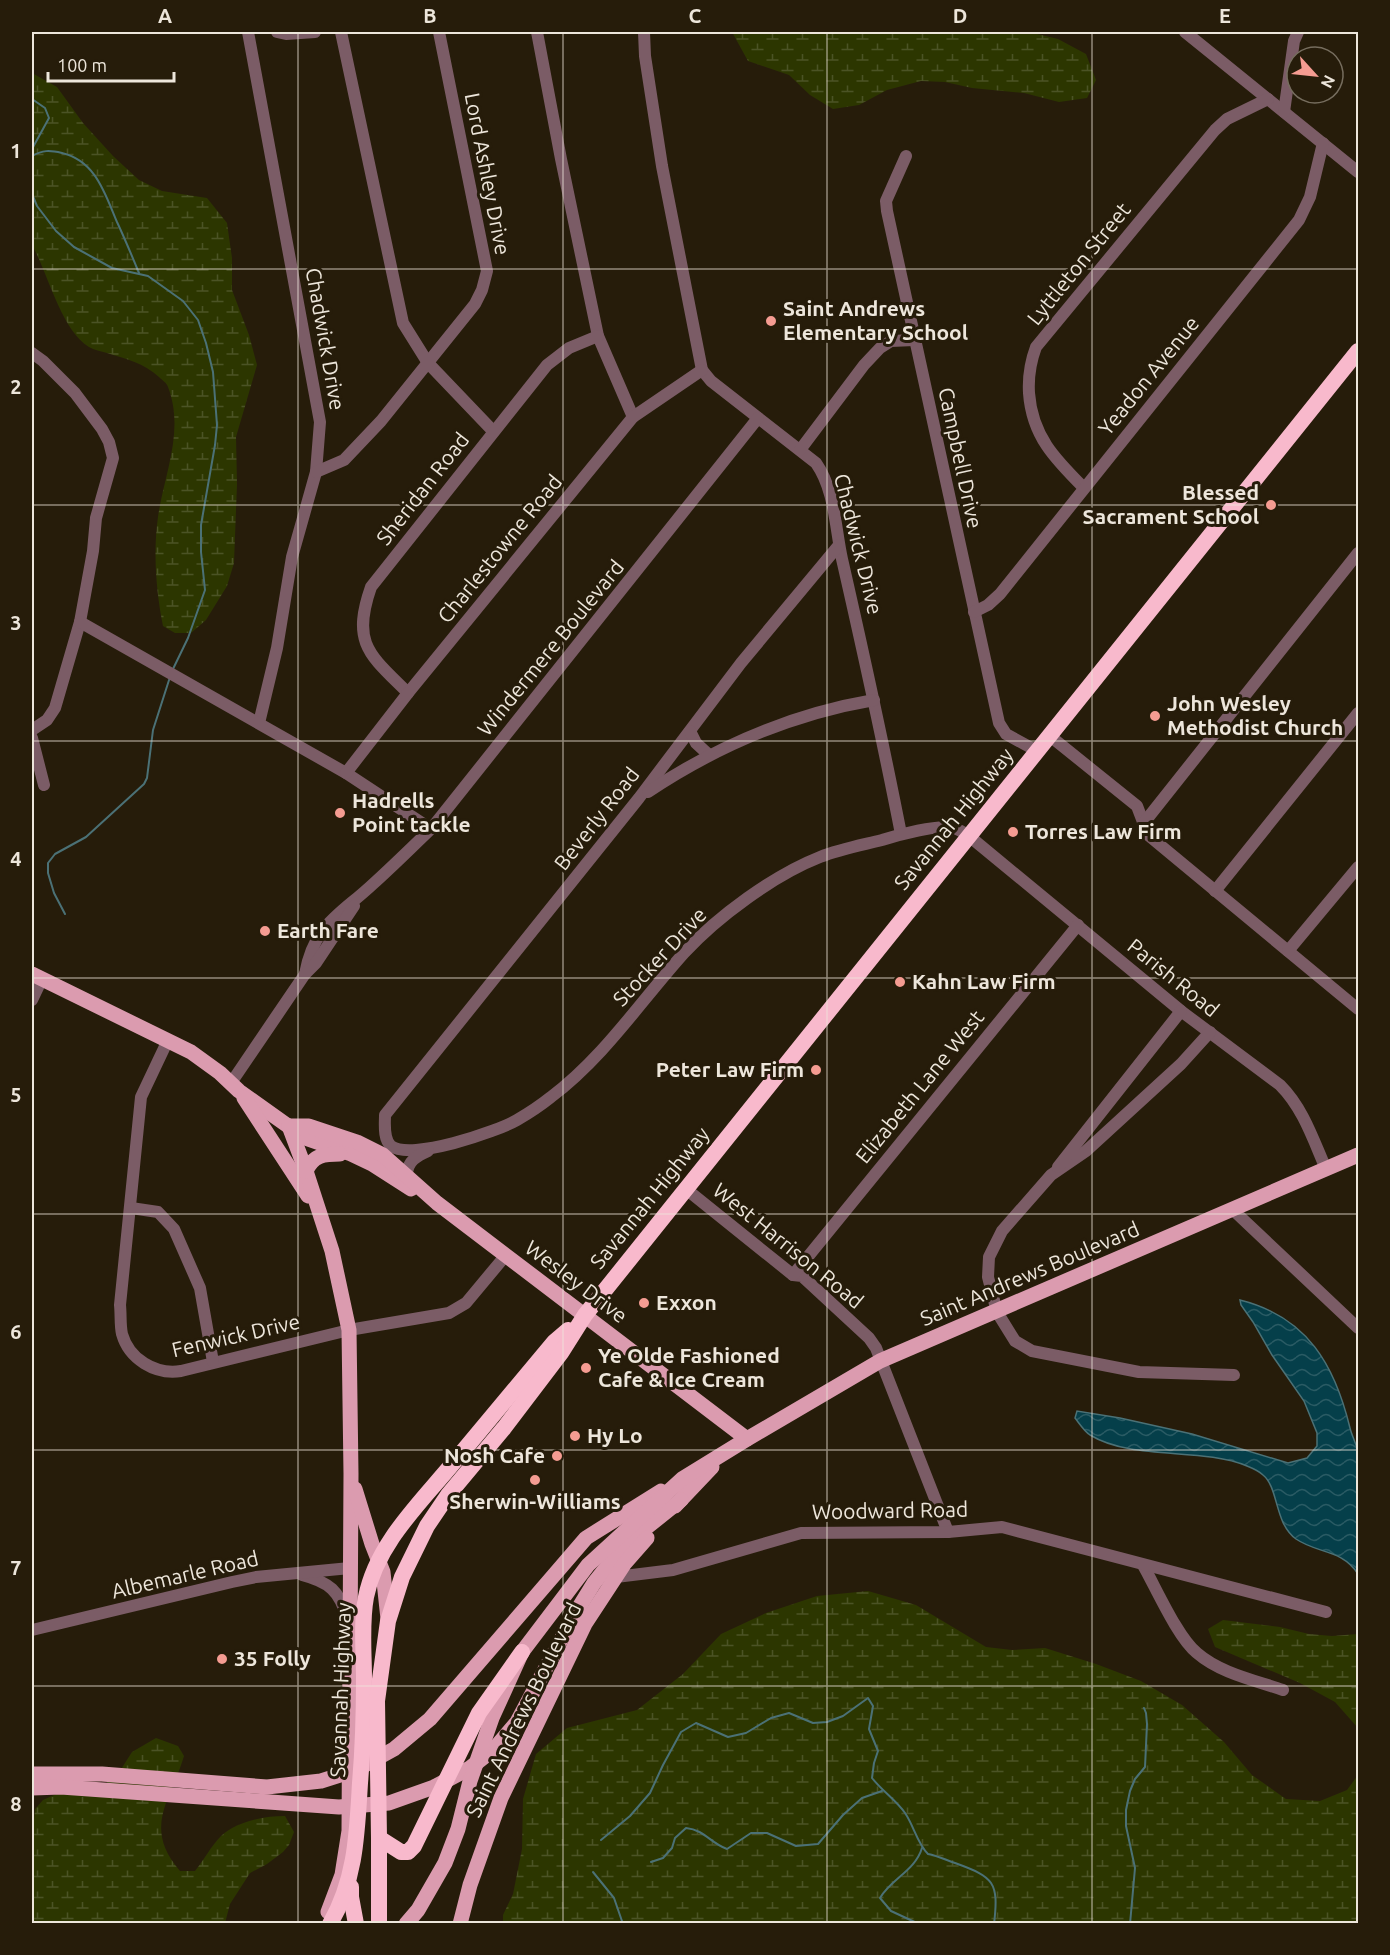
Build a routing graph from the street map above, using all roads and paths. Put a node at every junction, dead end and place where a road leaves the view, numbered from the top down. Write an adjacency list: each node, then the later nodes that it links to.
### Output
1 (248, 32): 25 (street, Chadwick Drive)
2 (277, 32): 3 (street)
3 (315, 32)
4 (341, 32): 19 (street)
5 (439, 32): 19 (street, Lord Ashley Drive)
6 (537, 32): 15 (street)
7 (644, 32): 20 (street)
8 (1185, 32): 10 (street)
9 (1298, 32): 11 (street)
10 (1268, 99): 11 (street); 26 (street, Lyttleton Street)
11 (1284, 112): 12 (street)
12 (1323, 143): 14 (street); 26 (street, Yeadon Avenue)
13 (906, 156): 16 (street, Campbell Drive)
14 (1359, 172)
15 (598, 336): 21 (street); 23 (street, Sheridan Road)
16 (914, 340): 24 (street); 29 (street, Campbell Drive)
17 (1359, 351): 37 (highway, Savannah Highway)
18 (32, 353): 30 (street)
19 (428, 363): 23 (street); 25 (street, Lord Ashley Drive)
20 (702, 370): 21 (street, Charlestowne Road); 22 (street, Chadwick Drive)
21 (633, 417): 31 (street, Charlestowne Road)
22 (758, 418): 24 (street, Chadwick Drive); 45 (street, Windermere Boulevard)
23 (493, 431): 31 (street, Sheridan Road)
24 (800, 450): 27 (street, Chadwick Drive)
25 (316, 472): 34 (street, Chadwick Drive)
26 (1084, 488): 29 (street, Yeadon Avenue)
27 (839, 546): 32 (street, Chadwick Drive); 36 (street, Beverly Road)
28 (1359, 553): 44 (street)
29 (974, 612): 39 (street, Campbell Drive)
30 (80, 621): 34 (street); 35 (street)
31 (408, 693): 41 (street, Charlestowne Road)
32 (874, 700): 40 (street); 46 (street, Chadwick Drive)
33 (1359, 712): 49 (street)
34 (259, 723): 41 (street)
35 (32, 730)
36 (690, 731): 40 (street); 43 (street, Beverly Road)
37 (1050, 736): 39 (highway, Savannah Highway); 44 (street)
38 (32, 738): 42 (street)
39 (1037, 751): 47 (highway, Savannah Highway)
40 (709, 755): 43 (street)
41 (346, 773): 45 (street)
42 (44, 785)
43 (639, 798): 61 (street, Beverly Road)
44 (1143, 824): 49 (street)
45 (430, 829): 50 (street, Windermere Boulevard)
46 (901, 834): 47 (street, Stocker Drive); 63 (street, Stocker Drive)
47 (969, 836): 51 (street, Parish Road); 70 (highway, Savannah Highway)
48 (1359, 867): 52 (street)
49 (1215, 891): 52 (street)
50 (363, 893): 53 (street, Windermere Boulevard); 53 (street, Windermere Boulevard)
51 (1078, 925): 57 (street, Parish Road); 76 (street, Elizabeth Lane West)
52 (1288, 951): 56 (street)
53 (306, 974): 60 (street, Windermere Boulevard)
54 (37, 976): 55 (street); 59 (main road)
55 (32, 1000)
56 (1359, 1009)
57 (1181, 1011): 58 (street, Parish Road); 68 (street)
58 (1210, 1032): 66 (street, Parish Road); 68 (street)
59 (168, 1040): 60 (main road); 72 (street, Fenwick Drive)
60 (235, 1087): 62 (main road); 74 (main road)
61 (385, 1115): 63 (street, Stocker Drive)
62 (289, 1126): 64 (main road, Wesley Drive); 67 (main road); 69 (main road, Wesley Drive)
63 (435, 1147): 69 (street, Stocker Drive)
64 (351, 1154): 67 (main road); 71 (main road, Wesley Drive)
65 (1359, 1155): 66 (main road, Saint Andrews Boulevard)
66 (1326, 1169): 73 (main road, Saint Andrews Boulevard)
67 (306, 1171): 74 (main road)
68 (1051, 1174): 77 (street)
69 (407, 1175): 71 (main road, Wesley Drive)
70 (686, 1189): 76 (street, West Harrison Road); 78 (highway, Savannah Highway)
71 (437, 1203): 75 (main road, Wesley Drive)
72 (131, 1208): 82 (street); 82 (street, Fenwick Drive)
73 (1232, 1209): 77 (main road, Saint Andrews Boulevard); 79 (street)
74 (319, 1216): 80 (main road)
75 (507, 1256): 78 (main road, Wesley Drive); 80 (street, Fenwick Drive)
76 (793, 1275): 81 (street, West Harrison Road)
77 (997, 1312): 81 (main road, Saint Andrews Boulevard); 83 (street)
78 (585, 1315): 84 (main road, Wesley Drive); 98 (highway, Savannah Highway); 106 (highway, Savannah Highway)
79 (1359, 1328)
80 (349, 1330): 82 (street, Fenwick Drive); 86 (main road)
81 (880, 1361): 84 (main road, Saint Andrews Boulevard); 89 (street, West Harrison Road)
82 (213, 1362)
83 (1234, 1375)
84 (747, 1439): 85 (main road, Saint Andrews Boulevard)
85 (728, 1452): 87 (main road, Saint Andrews Boulevard); 88 (main road, Saint Andrews Boulevard)
86 (351, 1474): 92 (main road); 96 (main road)
87 (682, 1479): 101 (main road, Saint Andrews Boulevard); 103 (main road)
88 (681, 1500): 90 (main road, Saint Andrews Boulevard); 104 (main road)
89 (948, 1532): 91 (street, Woodward Road); 94 (street, Woodward Road)
90 (625, 1563): 94 (street); 95 (main road, Saint Andrews Boulevard)
91 (1143, 1565): 97 (street, Woodward Road); 102 (street)
92 (350, 1568): 93 (street, Albemarle Road); 96 (main road); 99 (main road)
93 (296, 1573): 99 (street); 100 (street, Albemarle Road)
94 (638, 1575): 95 (street, Woodward Road)
95 (616, 1577): 112 (main road, Saint Andrews Boulevard)
96 (385, 1582): 98 (main road)
97 (1326, 1612)
98 (388, 1621): 105 (highway, Savannah Highway)
99 (349, 1628): 107 (main road)
100 (32, 1630)
101 (522, 1652): 105 (highway); 111 (main road, Saint Andrews Boulevard)
102 (1282, 1690)
103 (32, 1774)
104 (32, 1788)
105 (379, 1838): 110 (highway, Savannah Highway)
106 (351, 1871): 108 (highway, Savannah Highway); 109 (highway)
107 (324, 1923)
108 (330, 1923)
109 (356, 1923)
110 (378, 1923)
111 (406, 1923)
112 (460, 1923)

